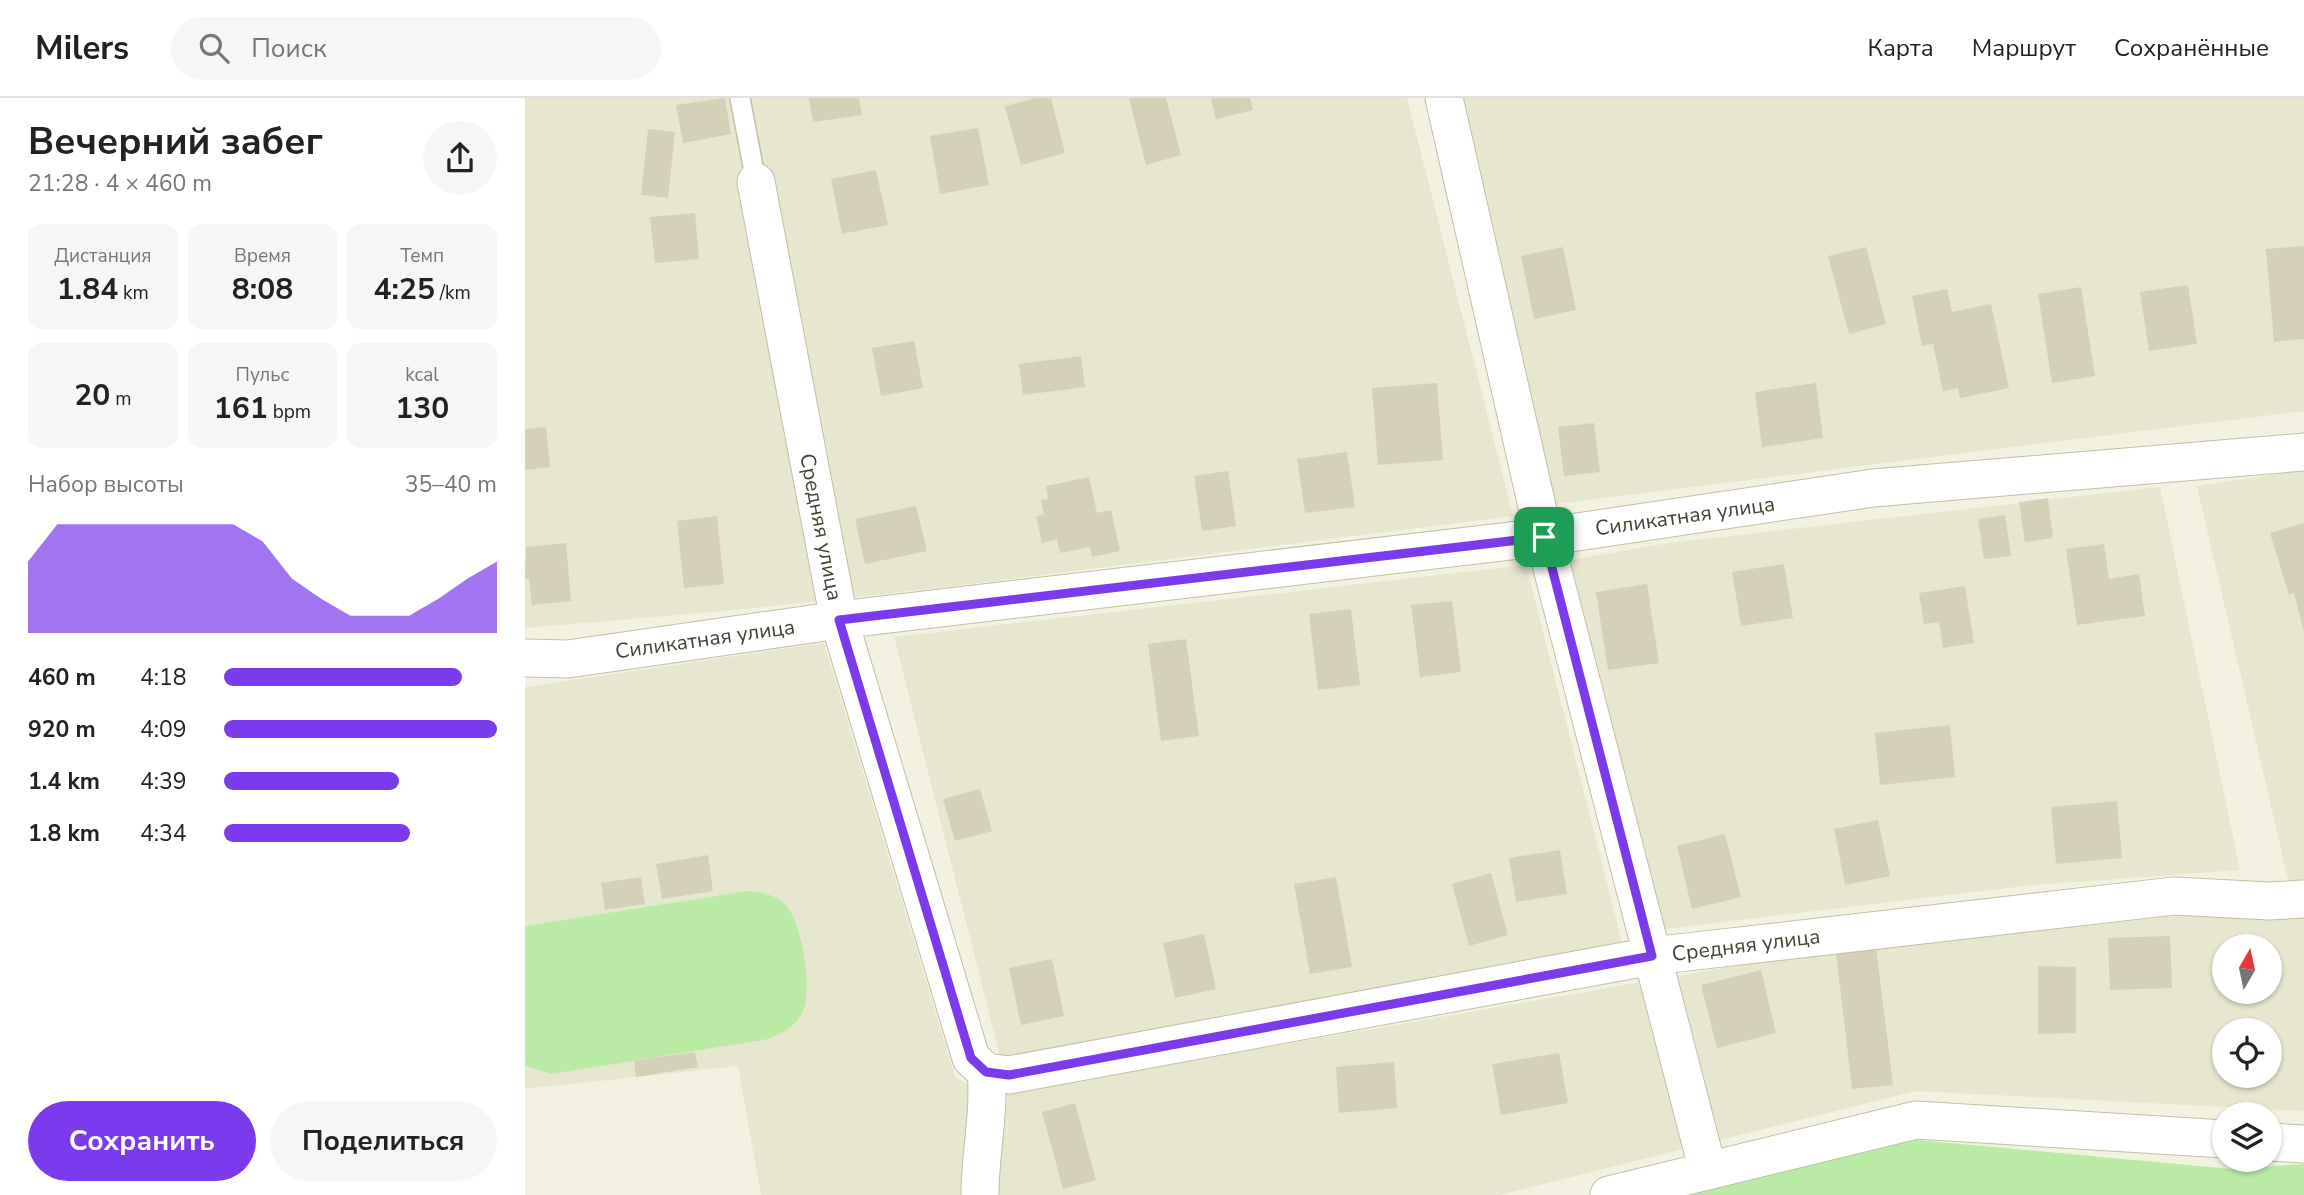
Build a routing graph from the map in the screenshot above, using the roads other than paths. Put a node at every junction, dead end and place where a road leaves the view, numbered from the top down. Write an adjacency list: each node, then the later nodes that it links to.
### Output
1 (740, 98): 3 (lane)
2 (1444, 98): 5 (street)
3 (757, 182): 6 (street, Средняя улица)
4 (2304, 453): 5 (street, Силикатная улица)
5 (1544, 537): 6 (street, Силикатная улица); 9 (street)
6 (839, 620): 7 (street, Силикатная улица); 10 (street, Средняя улица)
7 (525, 658)
8 (2304, 899): 9 (street, Средняя улица)
9 (1652, 956): 10 (street, Средняя улица); 14 (street)
10 (986, 1072): 15 (street)
11 (2212, 1138): 14 (street)
12 (2282, 1143): 13 (street)
13 (2304, 1144)
14 (1708, 1171): 16 (street)
15 (980, 1195)
16 (1609, 1195)

